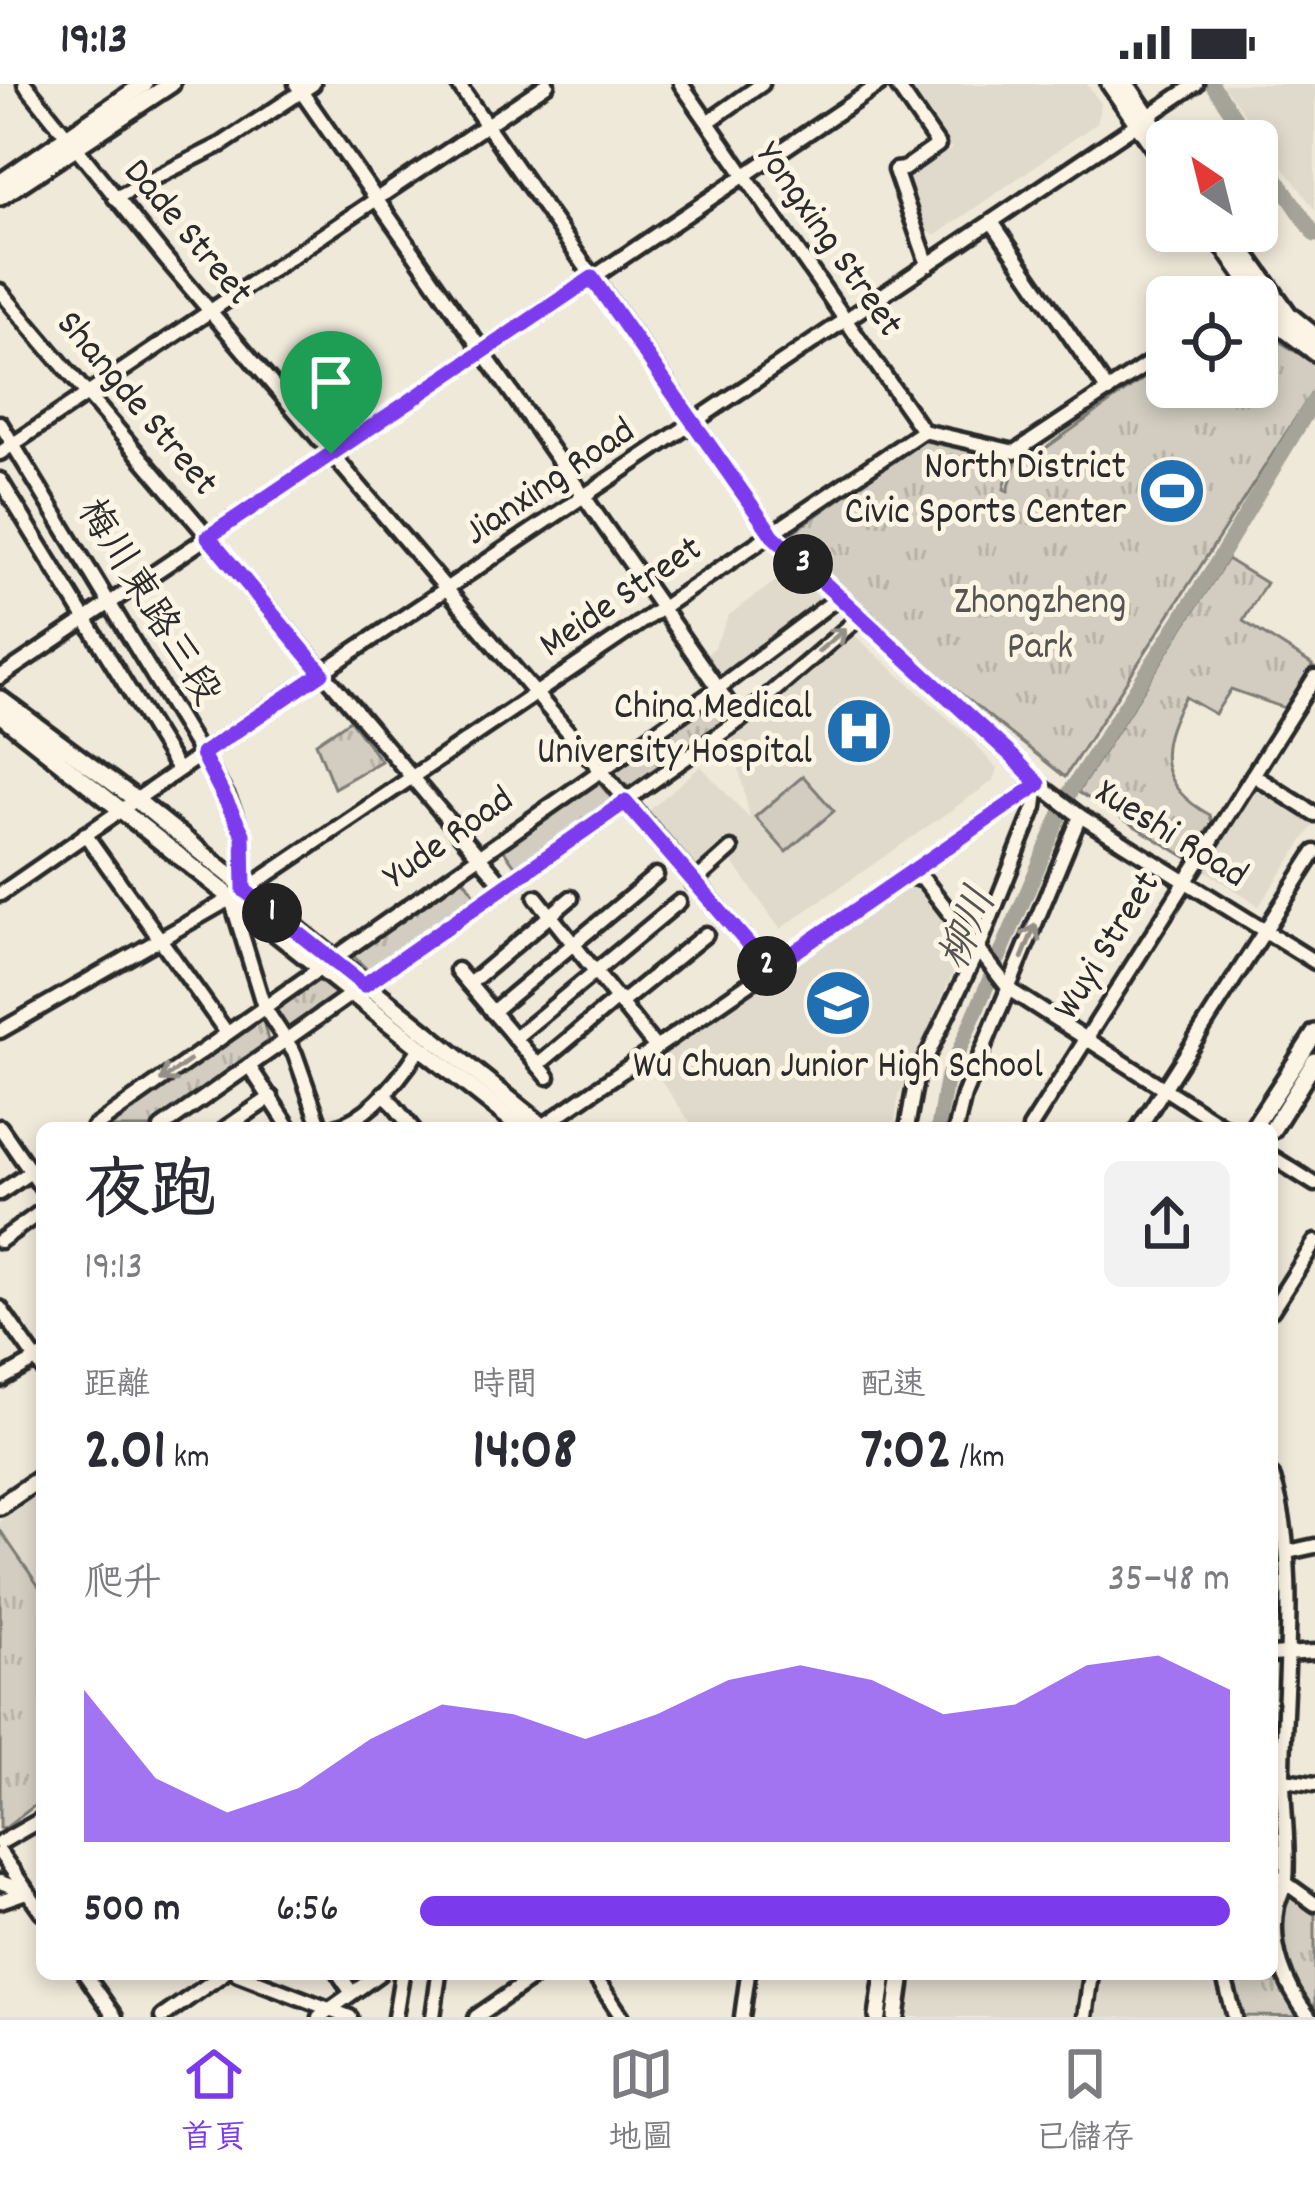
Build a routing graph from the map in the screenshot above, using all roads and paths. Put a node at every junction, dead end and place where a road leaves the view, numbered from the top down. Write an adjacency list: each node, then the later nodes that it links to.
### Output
1 (144, 84): 19 (main road)
2 (172, 84): 19 (main road)
3 (458, 84): 17 (street, Xueshi Road)
4 (547, 84): 17 (street)
5 (681, 84): 15 (street, Yongxing Street)
6 (762, 84): 15 (street)
7 (880, 84): 20 (street)
8 (896, 84): 26 (street)
9 (1110, 84): 14 (main road)
10 (1126, 84): 14 (main road)
11 (1196, 84): 14 (street, Jianxing Road)
12 (29, 86): 19 (street, Dade Street)
13 (303, 86): 23 (street); 24 (street)
14 (1143, 120): 16 (main road); 18 (main road); 25 (street, Jianxing Road)
15 (708, 122): 20 (street, Yongxing Street)
16 (1146, 123)
17 (486, 125): 24 (street); 27 (street, Xueshi Road)
18 (1146, 126)
19 (71, 140): 21 (main road); 22 (main road); 23 (street, Dade Street)
20 (744, 174): 27 (street); 30 (street, Yongxing Street)
21 (0, 183)
22 (0, 196)
23 (115, 198): 29 (street, Dade Street)
24 (376, 199): 29 (street); 33 (street)
25 (992, 222): 26 (street, Jianxing Road); 35 (street)
26 (928, 265): 30 (street, Jianxing Road)
27 (592, 278): 33 (street); 38 (street, Xueshi Road)
28 (0, 291): 36 (street, Shangde Street)
29 (210, 311): 36 (street); 42 (street, Dade Street)
30 (846, 321): 38 (street, Jianxing Road); 39 (street, Yongxing Street)
31 (1278, 324): 32 (main road)
32 (1314, 343)
33 (482, 351): 42 (street); 44 (street)
34 (1146, 365): 35 (street)
35 (1108, 391): 39 (street)
36 (88, 394): 40 (street); 46 (street, Shangde Street)
37 (0, 423): 40 (street, 梅川東路三段)
38 (694, 424): 44 (street, Jianxing Road); 45 (street, Xueshi Road)
39 (923, 431): 45 (street, Meide Street)
40 (13, 444): 41 (street); 49 (street, 梅川東路三段)
41 (0, 453)
42 (331, 454): 46 (street); 47 (street, Dade Street)
43 (0, 480): 52 (street)
44 (583, 498): 47 (street, Jianxing Road); 50 (street)
45 (773, 536): 48 (street, Xueshi Road); 50 (street, Meide Street)
46 (208, 537): 49 (street); 53 (street, Shangde Street)
47 (445, 591): 53 (street, Jianxing Road); 57 (street, Dade Street)
48 (839, 597): 51 (street, Xueshi Road); 56 (street, Yude Road)
49 (111, 603): 52 (street); 61 (street, 梅川東路三段)
50 (661, 610): 56 (street); 57 (street, Meide Street)
51 (861, 616): 60 (street, Yude Road, one-way to 51); 66 (street, Xueshi Road)
52 (86, 620): 54 (street); 62 (street)
53 (322, 673): 61 (street, Jianxing Road); 65 (street, Shangde Street)
54 (0, 677)
55 (1315, 677): 64 (street, Wuyi Street)
56 (717, 689): 60 (street); 63 (street, Yude Road)
57 (534, 694): 63 (street, Dade Street); 65 (street, Meide Street)
58 (0, 699): 67 (main road)
59 (0, 714): 69 (main road)
60 (740, 720): 68 (street, Yude Road)
61 (202, 754): 62 (street, Jianxing Road); 82 (street, 梅川東路三段)
62 (178, 770): 67 (street, Jianxing Road)
63 (599, 772): 68 (street, Dade Street); 75 (street, Yude Road)
64 (1253, 775): 71 (street); 78 (street, Wuyi Street)
65 (413, 778): 75 (street, Shangde Street); 82 (street, Meide Street)
66 (1039, 784): 70 (street, Xueshi Road); 76 (street); 91 (street)
67 (135, 800): 69 (street, Jianxing Road); 82 (main road)
68 (625, 802): 79 (street, Dade Street); 80 (street, Yude Road)
69 (119, 810): 72 (street, Jianxing Road); 82 (main road)
70 (1076, 813): 78 (street, Xueshi Road); 98 (street, one-way to 70)
71 (1315, 814)
72 (85, 834): 81 (street, Jianxing Road); 89 (street)
73 (731, 849): 79 (street)
74 (1315, 852): 87 (street)
75 (480, 856): 80 (street, Shangde Street); 93 (street, Yude Road)
76 (904, 874): 91 (street); 94 (street)
77 (656, 875): 90 (street)
78 (1186, 882): 87 (street, Xueshi Road); 108 (street, Wuyi Street)
79 (693, 883): 94 (street, Dade Street)
80 (504, 886): 99 (street, Yude Road)
81 (0, 894)
82 (238, 894): 89 (street, Meide Street); 93 (main road); 101 (street, 梅川東路三段)
83 (536, 897): 86 (street)
84 (571, 898): 86 (street)
85 (679, 902): 96 (street)
86 (551, 915): 90 (street); 97 (street)
87 (1264, 931): 92 (street, Xueshi Road); 113 (street)
88 (706, 934): 100 (street)
89 (158, 938): 103 (street, Meide Street); 105 (street)
90 (574, 943): 96 (street); 102 (street)
91 (980, 955): 98 (street); 126 (street)
92 (1315, 962)
93 (326, 964): 99 (main road); 101 (street, Yude Road)
94 (770, 969): 110 (street)
95 (457, 970): 97 (street)
96 (596, 970): 100 (street); 106 (street)
97 (469, 984): 102 (street)
98 (1005, 985): 108 (street); 127 (street)
99 (358, 989): 107 (street, Yude Road); 109 (main road); 124 (main road)
100 (620, 1000): 106 (street); 110 (street)
101 (264, 1007): 105 (street, Yude Road); 107 (street, 梅川東路三段)
102 (492, 1012): 106 (street)
103 (0, 1030)
104 (1315, 1033): 131 (main road)
105 (227, 1034): 116 (street, Yude Road, one-way to 116)
106 (515, 1038)
107 (286, 1040): 112 (street, Yude Road); 120 (street, 梅川東路三段)
108 (1086, 1040): 113 (street); 128 (street, Wuyi Street)
109 (420, 1048): 114 (street); 123 (main road)
110 (656, 1048): 125 (street)
111 (1315, 1061): 132 (main road)
112 (249, 1066): 115 (street); 117 (street, Yude Road)
113 (1164, 1088): 129 (street); 130 (street)
114 (384, 1093): 121 (street); 122 (street)
115 (271, 1097): 118 (street); 119 (street)
116 (102, 1122)
117 (170, 1122)
118 (235, 1122)
119 (286, 1122)
120 (319, 1122)
121 (352, 1122)
122 (407, 1122)
123 (514, 1122)
124 (536, 1122)
125 (550, 1122)
126 (908, 1122)
127 (957, 1122)
128 (1034, 1122)
129 (1143, 1122)
130 (1217, 1122)
131 (1257, 1122)
132 (1277, 1122)
133 (0, 1127): 135 (street)
134 (1278, 1161): 136 (street)
135 (36, 1168): 137 (street)
136 (1315, 1184)
137 (0, 1193)
138 (36, 1215): 139 (street)
139 (0, 1241)
140 (1315, 1243): 141 (street)
141 (1307, 1267): 142 (street)
142 (1278, 1303)
143 (0, 1308): 144 (street)
144 (36, 1356)
145 (36, 1363): 146 (street)
146 (0, 1380)
147 (36, 1480): 149 (main road)
148 (1278, 1494): 151 (street)
149 (4, 1497)
150 (1315, 1546): 151 (street)
151 (1288, 1552): 152 (street)
152 (1278, 1646)
153 (1315, 1652): 154 (street)
154 (1278, 1655)
155 (1278, 1676): 156 (street)
156 (1283, 1780): 157 (street); 163 (street)
157 (1315, 1784)
158 (36, 1823): 159 (street)
159 (0, 1844)
160 (0, 1853): 164 (street)
161 (1278, 1877): 163 (street)
162 (0, 1882): 164 (street)
163 (1286, 1883): 168 (street); 169 (street)
164 (27, 1892): 165 (street); 166 (street); 167 (street)
165 (36, 1897)
166 (0, 1901)
167 (36, 1904)
168 (1278, 1904)
169 (1315, 1904)
170 (1278, 1922): 199 (street)
171 (89, 1980): 187 (street)
172 (214, 1980): 188 (street)
173 (251, 1980): 186 (street)
174 (343, 1980): 185 (street)
175 (370, 1980): 185 (street)
176 (401, 1980): 190 (street)
177 (438, 1980): 191 (street)
178 (529, 1980): 192 (street)
179 (596, 1980): 193 (street)
180 (747, 1980): 194 (street)
181 (883, 1980): 195 (main road)
182 (901, 1980): 196 (main road)
183 (1090, 1980): 197 (street)
184 (1225, 1980): 198 (street)
185 (352, 1993): 186 (street)
186 (324, 2013): 189 (street)
187 (115, 2017)
188 (162, 2017)
189 (350, 2017)
190 (395, 2017)
191 (433, 2017)
192 (476, 2017)
193 (622, 2017)
194 (742, 2017)
195 (878, 2017)
196 (896, 2017)
197 (1084, 2017)
198 (1235, 2017)
199 (1310, 2017)

